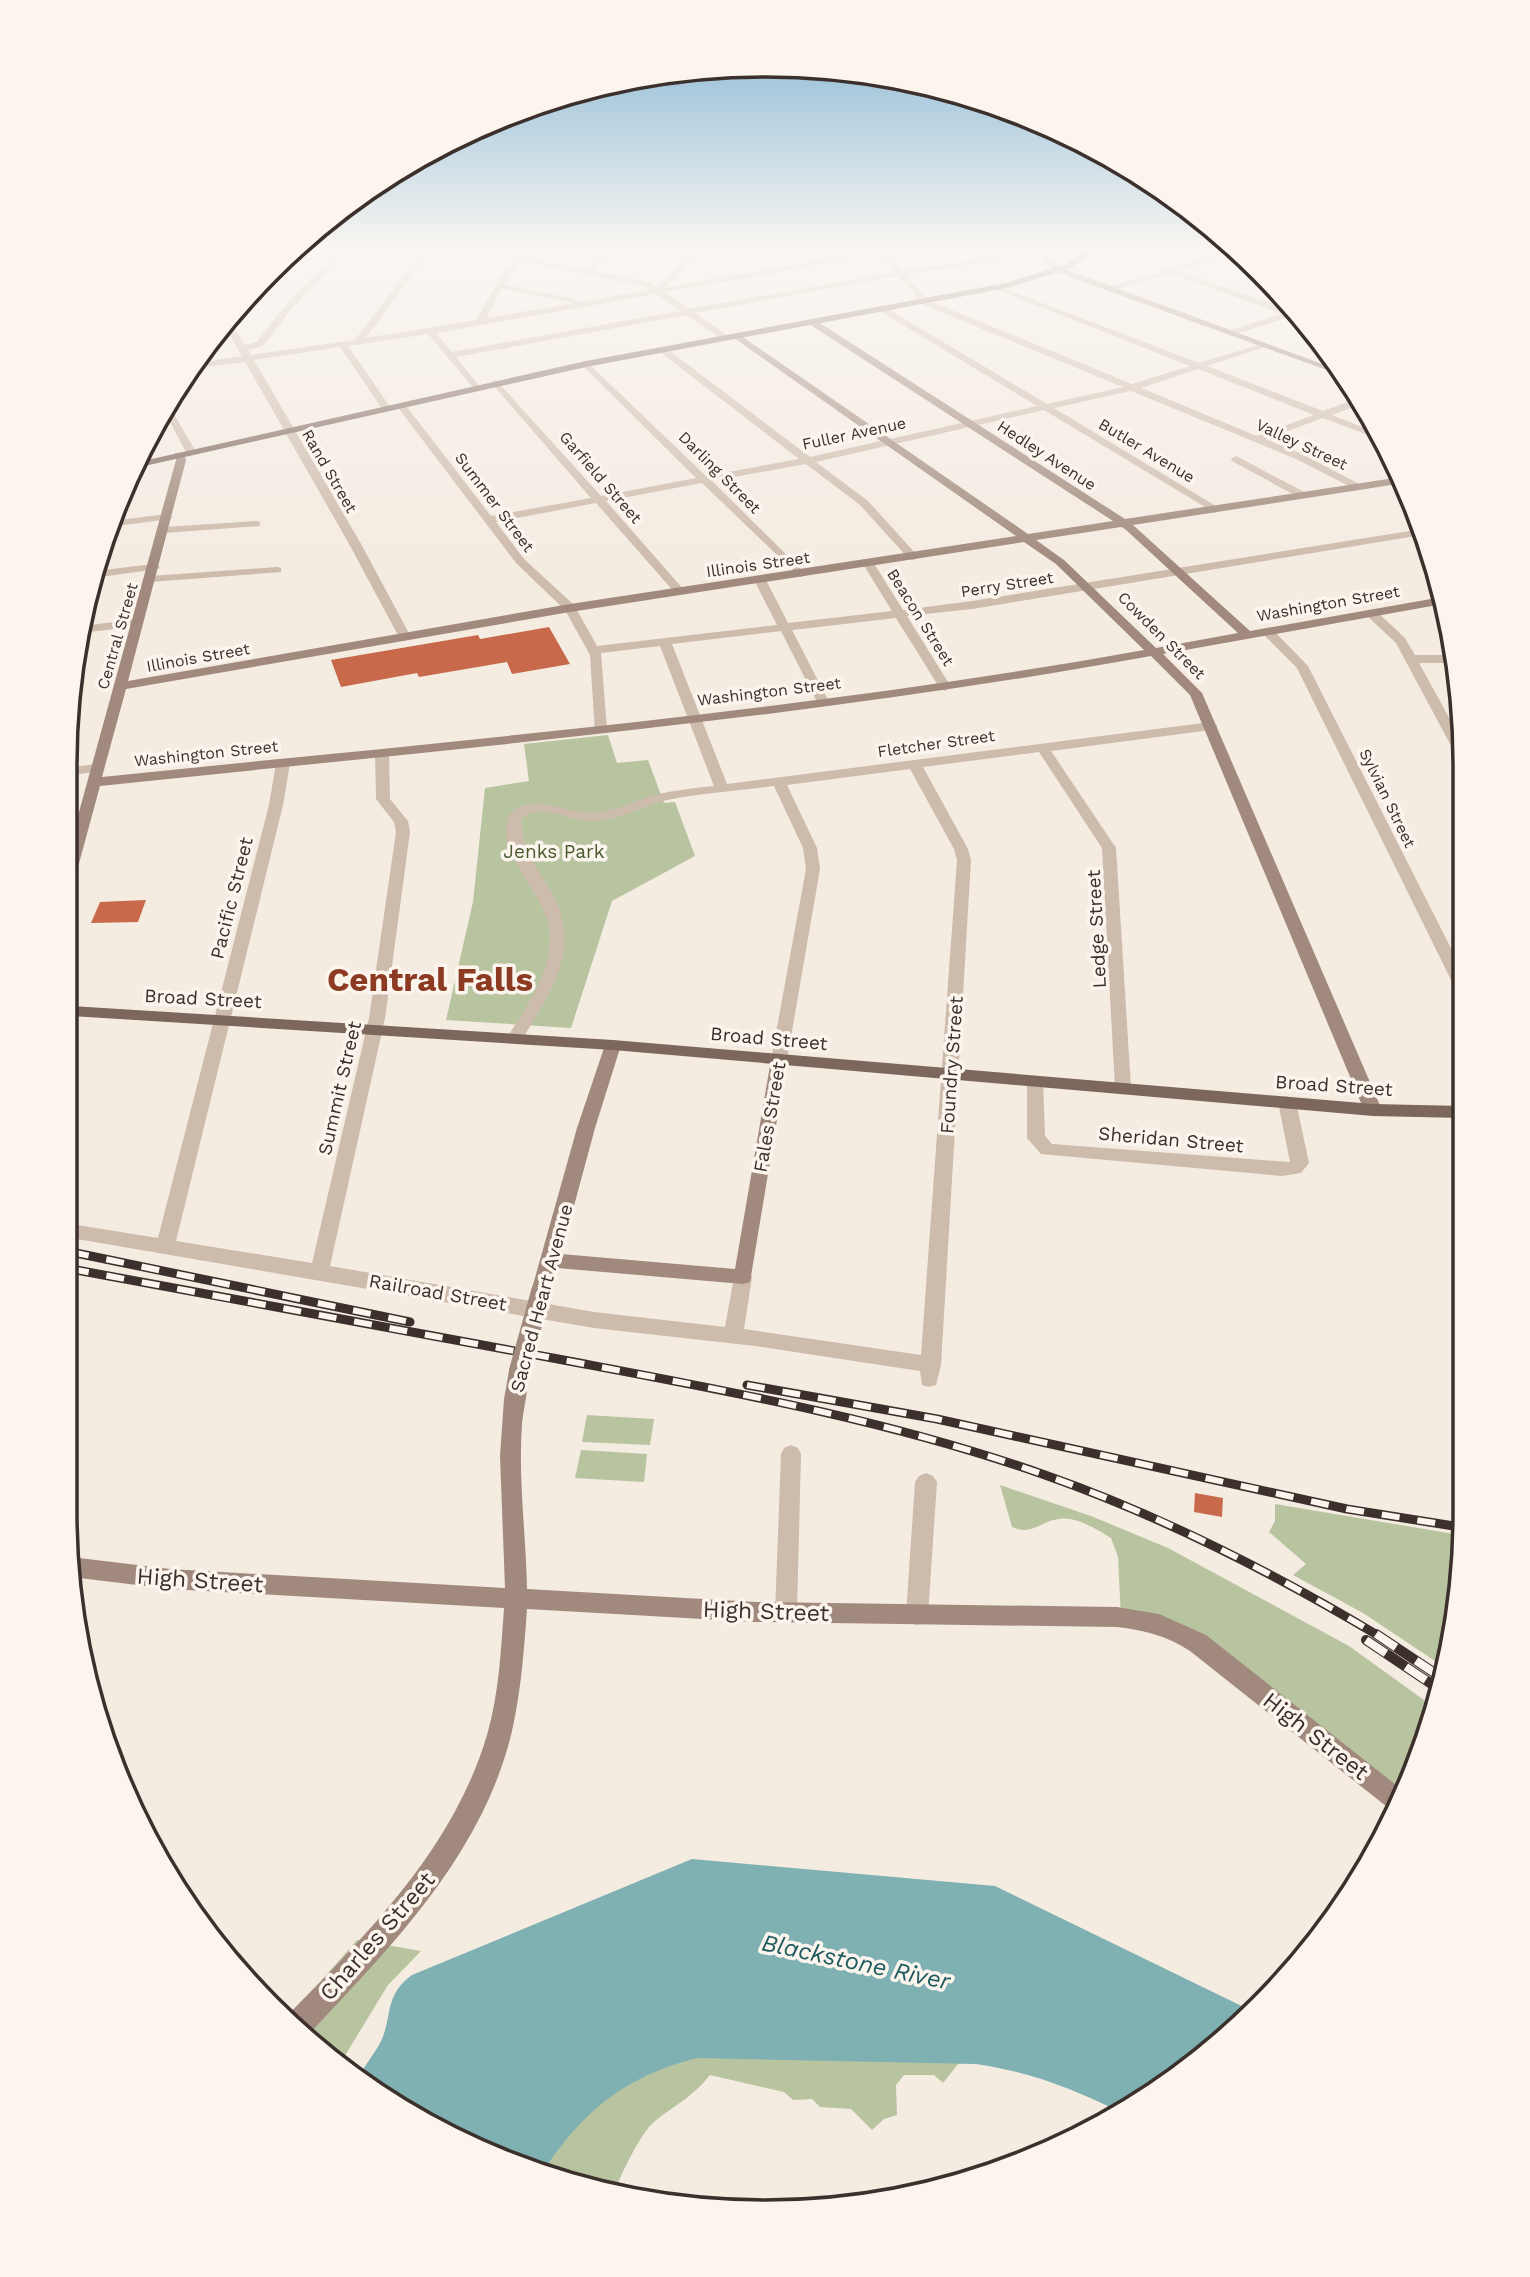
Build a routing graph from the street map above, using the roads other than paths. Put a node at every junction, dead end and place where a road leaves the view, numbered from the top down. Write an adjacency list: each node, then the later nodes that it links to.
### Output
1 (242, 354): 15 (street)
2 (248, 354): 29 (street, Rand Street)
3 (349, 354): 24 (street)
4 (454, 354): 14 (street)
5 (640, 354): 16 (main road)
6 (669, 354): 35 (street)
7 (763, 354): 32 (street, Cowden Street)
8 (862, 354): 28 (street, Hedley Avenue)
9 (958, 354): 25 (street, Butler Avenue)
10 (1052, 354): 21 (street, Valley Street)
11 (1169, 354): 17 (street)
12 (1234, 354): 17 (street, Fuller Avenue)
13 (1287, 354): 18 (street)
14 (450, 355): 20 (street)
15 (207, 363)
16 (586, 364): 19 (main road); 37 (street, Darling Street)
17 (1199, 366): 21 (street, Fuller Avenue); 26 (street)
18 (1327, 369)
19 (496, 383): 20 (main road); 41 (street, Garfield Street)
20 (477, 388): 22 (main road)
21 (1133, 388): 25 (street, Fuller Avenue); 31 (street, Valley Street)
22 (401, 405): 24 (main road); 43 (street, Summer Street)
23 (1351, 405): 26 (street)
24 (386, 408): 29 (main road)
25 (1046, 408): 28 (street, Fuller Avenue); 42 (street, Butler Avenue)
26 (1323, 415): 30 (street); 31 (street)
27 (171, 418): 33 (street)
28 (969, 424): 32 (street, Fuller Avenue); 47 (street, Hedley Avenue)
29 (288, 429): 33 (main road); 69 (street, Rand Street)
30 (1367, 432)
31 (1257, 439): 39 (street, Valley Street)
32 (890, 442): 35 (street, Fuller Avenue); 49 (street, Cowden Street)
33 (185, 453): 36 (main road); 44 (street, Central Street)
34 (1236, 459): 40 (street)
35 (809, 460): 37 (street, Fuller Avenue); 50 (street)
36 (147, 462)
37 (707, 480): 41 (street, Fuller Avenue); 55 (street, Darling Street)
38 (1392, 482): 39 (street, Illinois Street)
39 (1357, 487): 40 (street, Illinois Street)
40 (1302, 495): 42 (street, Illinois Street)
41 (600, 500): 43 (street, Fuller Avenue); 59 (street, Garfield Street)
42 (1215, 510): 47 (street, Illinois Street)
43 (488, 520): 61 (street, Summer Street)
44 (165, 523): 45 (street); 46 (street); 54 (street, Central Street)
45 (121, 524)
46 (256, 524)
47 (1124, 524): 49 (street, Illinois Street); 53 (street, Hedley Avenue)
48 (1412, 534): 53 (street, Perry Street)
49 (1028, 539): 50 (street, Illinois Street); 58 (street, Cowden Street)
50 (913, 557): 51 (street, Illinois Street)
51 (869, 564): 55 (street, Illinois Street); 63 (street, Beacon Street)
52 (277, 570): 54 (street)
53 (1179, 572): 58 (street, Perry Street); 68 (street, Hedley Avenue)
54 (152, 573): 56 (street); 64 (street, Central Street)
55 (800, 574): 57 (street, Illinois Street)
56 (104, 575)
57 (760, 580): 59 (street, Illinois Street); 65 (street)
58 (1088, 587): 63 (street, Perry Street); 72 (street, Cowden Street)
59 (680, 592): 61 (street, Illinois Street)
60 (1433, 602): 62 (street, Washington Street)
61 (570, 608): 69 (street, Illinois Street); 71 (street, Summer Street)
62 (1371, 613): 67 (street, Washington Street); 73 (street)
63 (901, 614): 65 (street, Perry Street); 76 (street, Beacon Street)
64 (137, 623): 66 (street); 75 (street, Central Street)
65 (785, 628): 70 (street, Perry Street); 77 (street)
66 (90, 629)
67 (1268, 632): 68 (street, Washington Street); 91 (street, Sylvian Street)
68 (1248, 636): 72 (street, Washington Street)
69 (405, 637): 75 (street, Illinois Street)
70 (665, 642): 71 (street, Perry Street); 78 (street)
71 (594, 650): 80 (street, Summer Street)
72 (1155, 652): 76 (street, Washington Street); 79 (street, Cowden Street)
73 (1410, 659): 74 (street); 81 (street)
74 (1444, 659)
75 (119, 686): 87 (street, Central Street)
76 (946, 687): 77 (street, Washington Street)
77 (823, 702): 78 (street, Washington Street)
78 (696, 718): 80 (street, Washington Street); 89 (street)
79 (1211, 726): 82 (street, Fletcher Street); 102 (street, Cowden Street)
80 (600, 730): 83 (street, Washington Street)
81 (1452, 736)
82 (1042, 747): 85 (street, Fletcher Street); 100 (street, Ledge Street)
83 (382, 753): 84 (street, Washington Street); 94 (street, Summit Street)
84 (283, 763): 87 (street, Washington Street); 93 (street, Pacific Street)
85 (914, 764): 88 (street, Fletcher Street); 98 (street, Foundry Street)
86 (77, 772): 87 (street)
87 (97, 775): 90 (street, Central Street)
88 (779, 782): 89 (street, Fletcher Street); 97 (street, Fales Street)
89 (722, 790): 95 (street, Fletcher Street)
90 (77, 846)
91 (1453, 968)
92 (77, 1011): 93 (main road, Broad Street)
93 (221, 1020): 94 (main road, Broad Street); 105 (street, Pacific Street)
94 (374, 1029): 95 (main road, Broad Street); 107 (street, Summit Street)
95 (514, 1038): 96 (main road, Broad Street)
96 (614, 1045): 97 (main road, Broad Street); 106 (street, Sacred Heart Avenue)
97 (779, 1060): 98 (main road, Broad Street); 108 (street, Fales Street)
98 (951, 1075): 99 (main road, Broad Street); 110 (street, Foundry Street)
99 (1035, 1081): 100 (main road, Broad Street); 101 (street, Sheridan Street)
100 (1123, 1088): 101 (main road, Broad Street)
101 (1287, 1102): 102 (main road, Broad Street)
102 (1373, 1110): 103 (main road, Broad Street)
103 (1453, 1112)
104 (77, 1232): 105 (street, Railroad Street)
105 (165, 1246): 107 (street, Railroad Street)
106 (551, 1260): 108 (street); 114 (street, Sacred Heart Avenue, bridge)
107 (319, 1270): 109 (street, Railroad Street)
108 (743, 1278): 109 (street, Fales Street)
109 (733, 1335): 110 (street, Railroad Street)
110 (930, 1372)
111 (791, 1454): 115 (street)
112 (926, 1482): 116 (street)
113 (79, 1568): 114 (street, High Street)
114 (516, 1599): 115 (street, High Street); 118 (street, Charles Street)
115 (786, 1613): 116 (street, High Street)
116 (917, 1615): 117 (street, High Street)
117 (1391, 1796)
118 (302, 2020)

